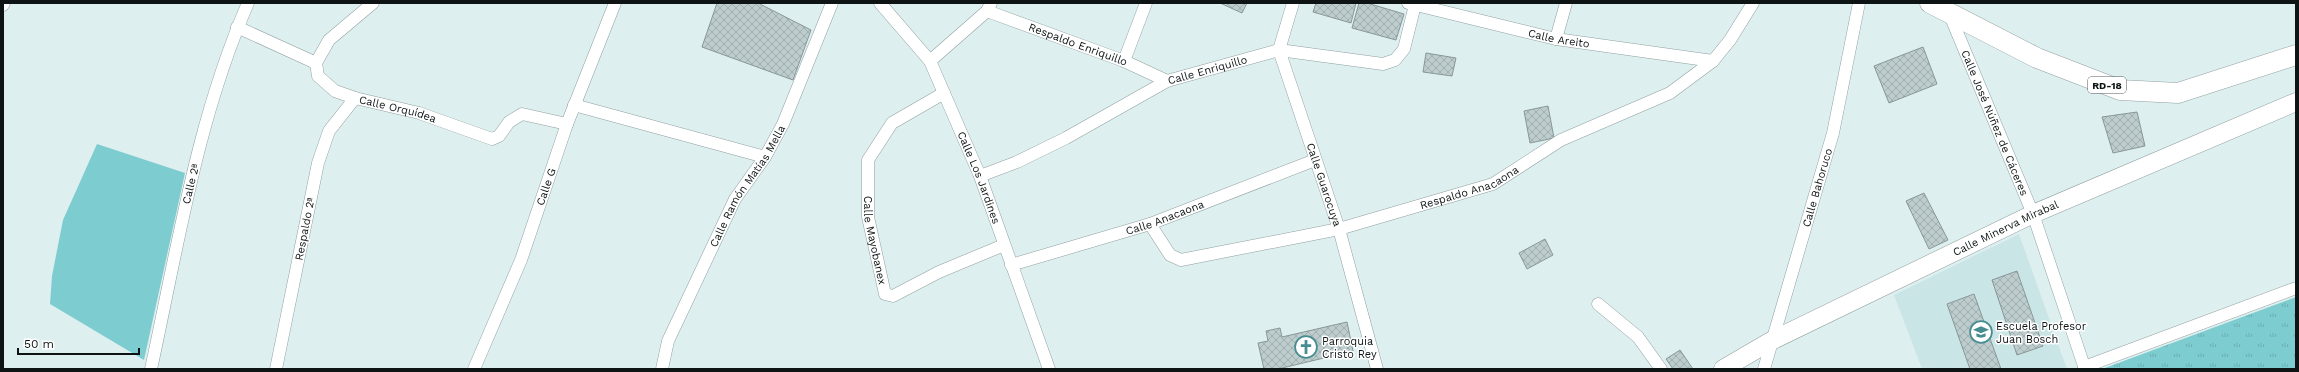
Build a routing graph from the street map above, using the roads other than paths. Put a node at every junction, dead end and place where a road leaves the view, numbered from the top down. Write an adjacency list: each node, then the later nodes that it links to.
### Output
1 (248, 3): 15 (street, Calle 2ª)
2 (373, 3): 22 (street)
3 (615, 3): 27 (street, Calle G)
4 (832, 3): 29 (street, Calle Ramón Matías Mella)
5 (880, 3): 21 (street, Calle Los Jardines)
6 (1146, 3): 19 (street)
7 (1293, 3): 17 (street)
8 (1566, 3): 16 (street)
9 (1753, 3): 20 (street, Respaldo Anacaona)
10 (1859, 3): 39 (street, Calle Bahoruco)
11 (1930, 3): 14 (main road, RD-18)
12 (1411, 4): 16 (street, Calle Areito); 17 (street, Calle Enriquillo)
13 (989, 7): 19 (street, Respaldo Enriquillo); 21 (street)
14 (1949, 13): 18 (main road, RD-18); 32 (street, Calle José Núñez de Cáceres)
15 (237, 27): 22 (street); 41 (street, Calle 2ª)
16 (1556, 39): 20 (street, Calle Areito)
17 (1279, 50): 23 (street, Calle Enriquillo); 30 (street, Calle Guarocuya)
18 (2296, 55)
19 (1124, 61): 23 (street, Respaldo Enriquillo)
20 (1712, 61): 34 (street, Respaldo Anacaona)
21 (930, 62): 24 (street, Calle Los Jardines)
22 (316, 63): 25 (street, Calle Orquídea)
23 (1167, 81): 31 (street, Calle Enriquillo)
24 (944, 94): 31 (street, Calle Los Jardines); 35 (street, Calle Mayobanex)
25 (355, 98): 28 (street, Calle Orquídea); 42 (street, Respaldo 2ª)
26 (2296, 102): 32 (street, Calle Minerva Mirabal)
27 (574, 105): 28 (street, Calle G); 29 (street)
28 (567, 124): 43 (street, Calle G)
29 (765, 157): 44 (street, Calle Ramón Matías Mella)
30 (1315, 160): 33 (street, Calle Anacaona); 34 (street, Calle Guarocuya)
31 (980, 176): 35 (street, Calle Los Jardines)
32 (2033, 214): 39 (street, Calle Minerva Mirabal); 40 (street, Calle José Núñez de Cáceres)
33 (1150, 224): 34 (street, Respaldo Anacaona); 36 (street, Calle Anacaona)
34 (1339, 229): 46 (street, Calle Guarocuya)
35 (1004, 245): 36 (street, Calle Los Jardines)
36 (1011, 265): 45 (street, Calle Los Jardines)
37 (2296, 288): 40 (street)
38 (1598, 304): 47 (street)
39 (1771, 341): 48 (street, Calle Minerva Mirabal); 49 (street, Calle Bahoruco)
40 (2085, 368)
41 (150, 369)
42 (276, 369)
43 (474, 369)
44 (662, 369)
45 (1048, 369)
46 (1377, 369)
47 (1661, 369)
48 (1723, 369)
49 (1764, 369)

